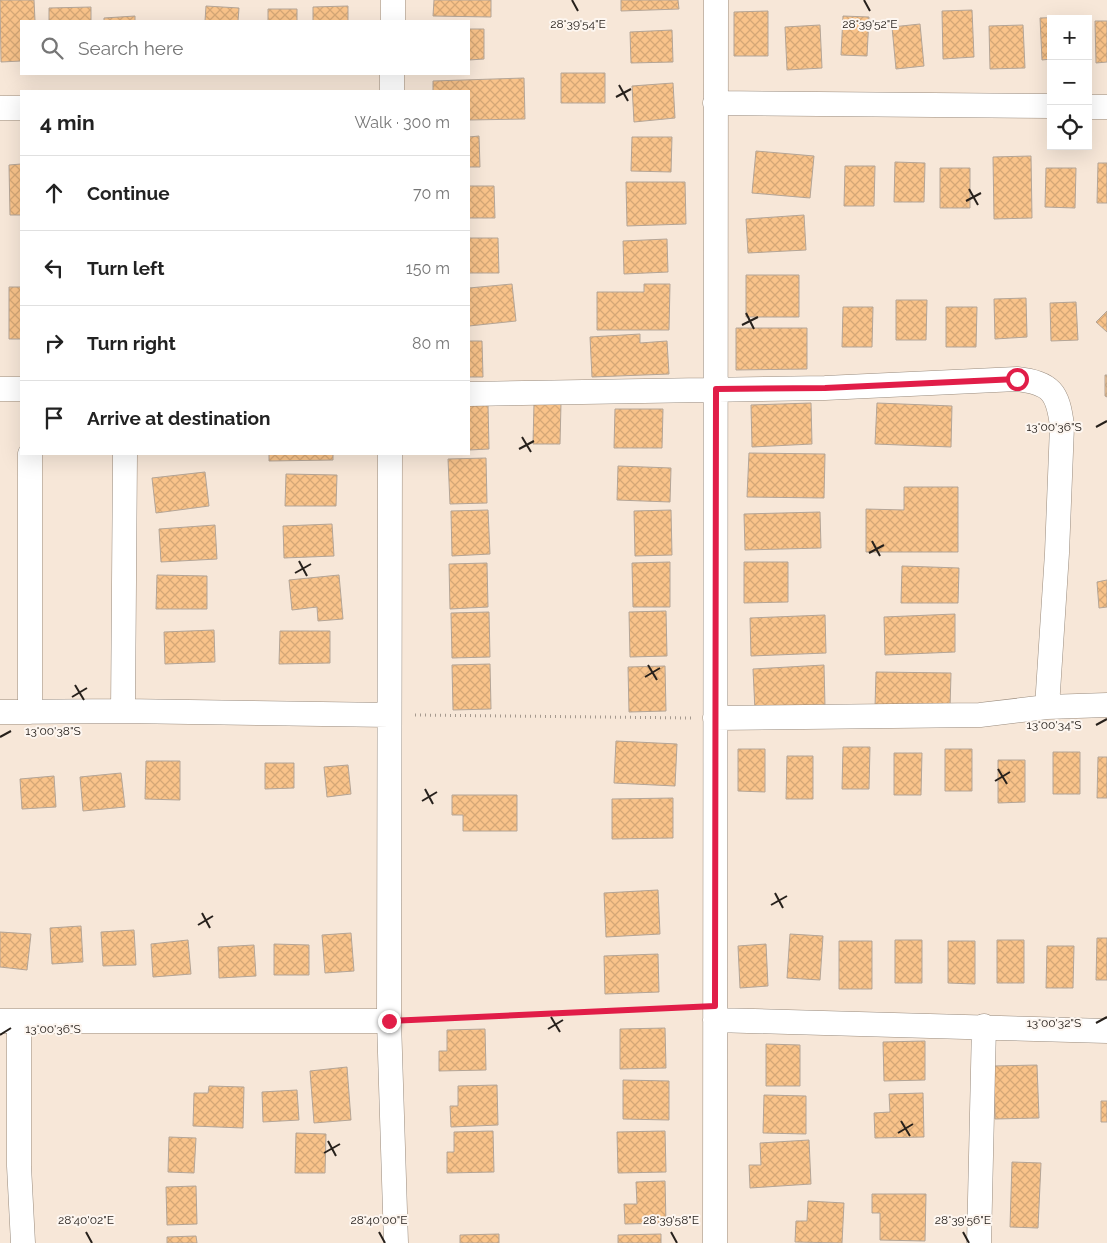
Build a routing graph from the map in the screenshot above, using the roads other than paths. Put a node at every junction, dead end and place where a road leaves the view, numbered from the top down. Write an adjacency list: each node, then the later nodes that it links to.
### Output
1 (393, 0): 3 (street)
2 (716, 0): 6 (street)
3 (392, 20)
4 (392, 75): 5 (street)
5 (392, 90)
6 (715, 103): 7 (street); 14 (street)
7 (1047, 106)
8 (1092, 107): 9 (street)
9 (1107, 107)
10 (0, 108): 11 (street)
11 (20, 108)
12 (0, 389): 13 (street)
13 (20, 389)
14 (716, 389): 15 (street); 20 (street); 25 (street)
15 (470, 394)
16 (30, 455): 23 (street)
17 (125, 455): 21 (street)
18 (390, 455): 24 (street)
19 (1107, 705): 20 (street)
20 (1047, 708): 25 (street)
21 (122, 711): 23 (street); 24 (street)
22 (0, 712): 23 (street)
23 (30, 712)
24 (389, 715): 28 (street)
25 (715, 718): 26 (street)
26 (715, 1013): 29 (street); 33 (street)
27 (10, 1021): 28 (street); 31 (street)
28 (389, 1021): 32 (street)
29 (984, 1026): 30 (street); 34 (street)
30 (1107, 1031)
31 (23, 1243)
32 (396, 1243)
33 (715, 1243)
34 (980, 1243)

